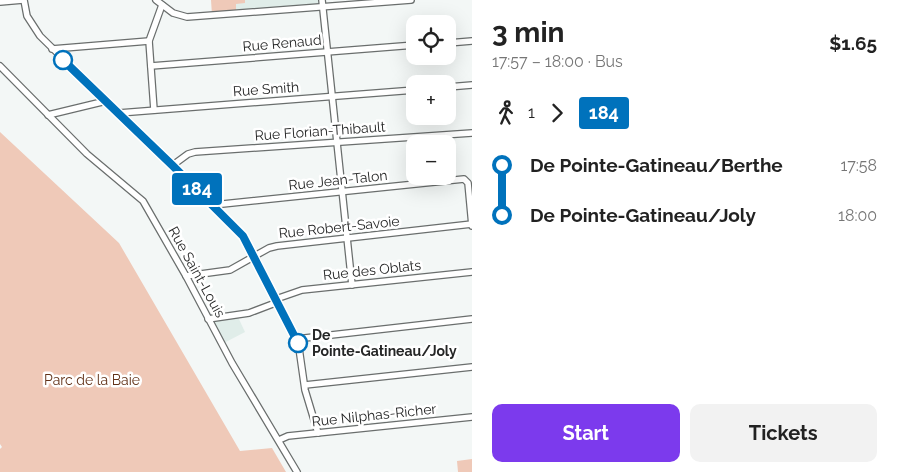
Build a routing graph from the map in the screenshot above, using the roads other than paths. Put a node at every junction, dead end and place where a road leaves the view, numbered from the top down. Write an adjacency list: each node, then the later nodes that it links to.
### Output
1 (23, 0): 5 (street); 12 (street)
2 (156, 0): 7 (street)
3 (411, 0): 4 (street)
4 (372, 1): 6 (street)
5 (0, 2)
6 (322, 3): 7 (street); 13 (street)
7 (162, 5): 9 (street)
8 (472, 41): 10 (street)
9 (149, 42): 12 (street); 15 (street)
10 (456, 42)
11 (406, 46): 13 (street, Rue Renaud)
12 (52, 49): 20 (street)
13 (327, 52): 15 (street, Rue Renaud); 19 (street)
14 (0, 66): 23 (street, Rue Saint-Louis)
15 (150, 66): 21 (street)
16 (472, 86): 17 (street)
17 (456, 87)
18 (406, 91): 19 (street, Rue Smith)
19 (332, 96): 21 (street, Rue Smith); 25 (street)
20 (106, 101): 22 (street); 23 (street)
21 (154, 110): 22 (street, Rue Smith)
22 (118, 112): 26 (street)
23 (48, 115): 33 (street, Rue Saint-Louis)
24 (472, 133): 25 (street, Rue Florian-Thibault)
25 (336, 142): 26 (street, Rue Florian-Thibault); 27 (street)
26 (172, 165): 28 (street)
27 (342, 192): 28 (street, Rue Jean-Talon); 29 (street, Rue Jean-Talon); 30 (street)
28 (213, 205): 31 (street)
29 (472, 225): 30 (street, Rue Robert-Savoie)
30 (346, 238): 31 (street, Rue Robert-Savoie); 34 (street)
31 (254, 257): 33 (street, Rue Robert-Savoie); 35 (street)
32 (472, 272): 34 (street, Rue des Oblats)
33 (186, 276): 36 (street, Rue Saint-Louis)
34 (352, 285): 35 (street, Rue des Oblats)
35 (277, 301): 36 (street, Rue des Oblats); 38 (street)
36 (208, 319): 43 (street, Rue Saint-Louis)
37 (472, 319): 38 (street)
38 (296, 339): 40 (street)
39 (472, 367): 40 (street)
40 (304, 385): 42 (street)
41 (472, 417): 42 (street, Rue Nilphas-Richer)
42 (318, 433): 43 (street, Rue Nilphas-Richer)
43 (280, 440): 44 (street, Rue Saint-Louis)
44 (297, 472)

